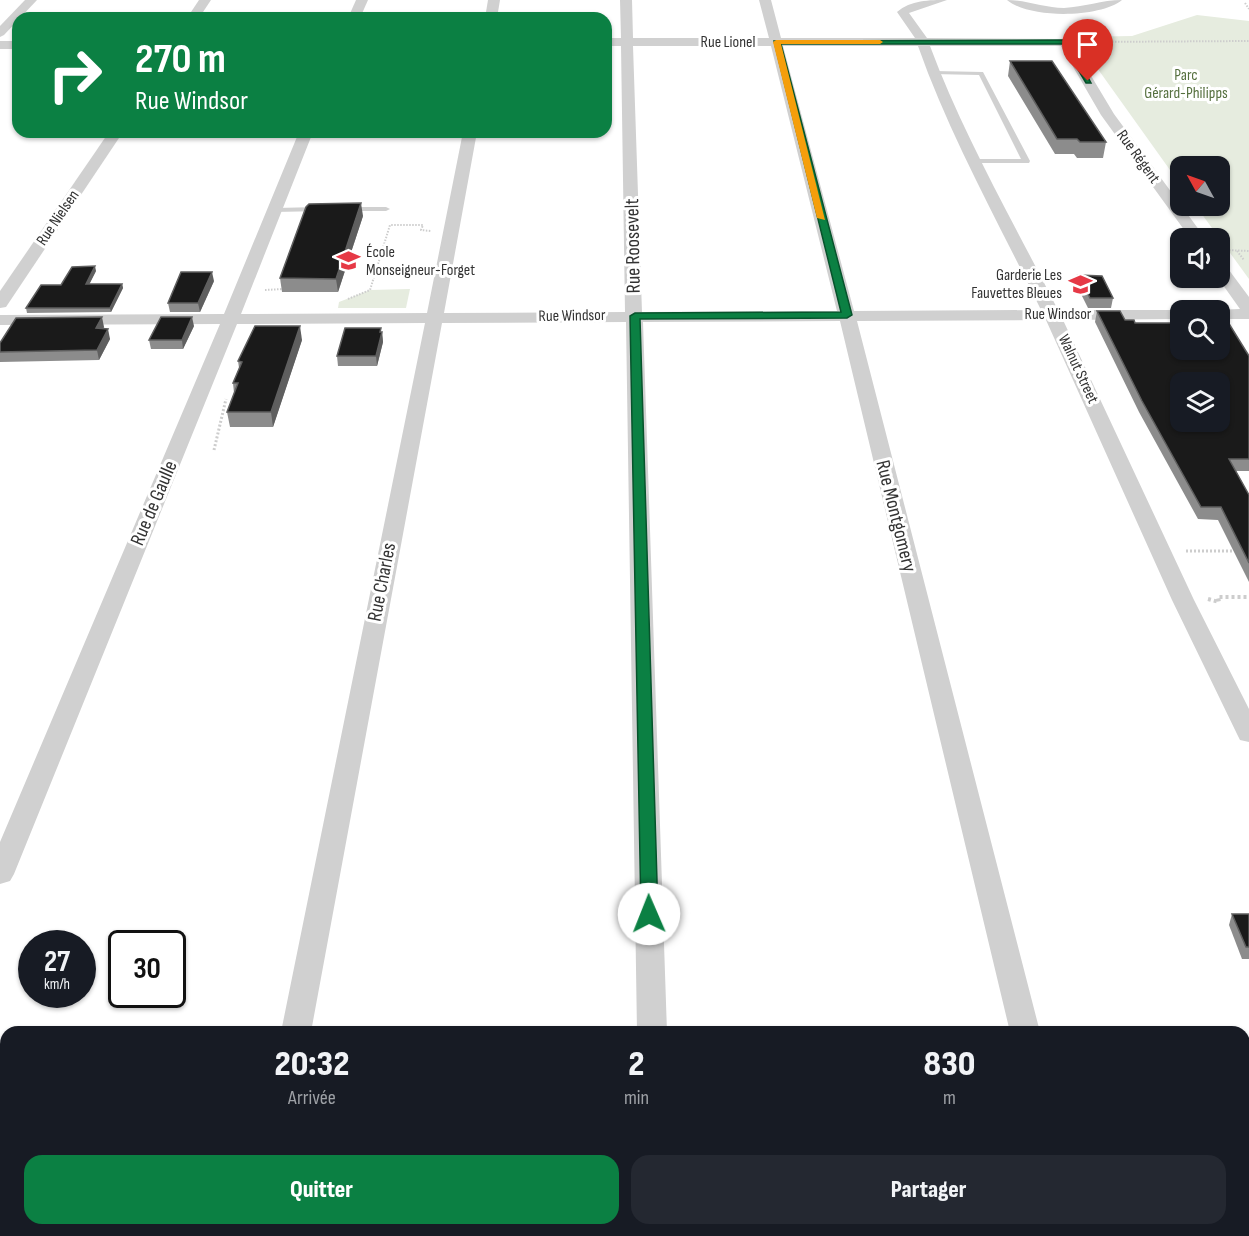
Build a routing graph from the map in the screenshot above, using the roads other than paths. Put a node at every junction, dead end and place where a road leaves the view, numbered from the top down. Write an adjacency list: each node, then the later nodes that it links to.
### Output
1 (31, 0): 7 (street)
2 (626, 0): 11 (street, Rue Roosevelt)
3 (765, 0): 12 (street, Rue Montgomery)
4 (941, 0): 13 (street, Walnut Street)
5 (1013, 0): 6 (street)
6 (1116, 0)
7 (20, 12)
8 (12, 20): 9 (street)
9 (0, 33)
10 (612, 42): 11 (street, Rue Lionel)
11 (627, 42): 12 (street, Rue Lionel); 30 (street, Rue Roosevelt)
12 (776, 42): 13 (street, Rue Lionel); 29 (street, Rue Montgomery)
13 (923, 42): 14 (street, Rue Lionel); 15 (street, Walnut Street)
14 (1072, 42): 22 (street, Rue Régent)
15 (934, 73): 19 (street, Walnut Street); 19 (lane)
16 (112, 138): 24 (street, Rue Nielsen)
17 (304, 138): 21 (street, Rue de Gaulle)
18 (469, 138): 31 (street, Rue Charles)
19 (975, 161): 27 (street, Walnut Street)
20 (386, 209): 21 (lane)
21 (274, 210): 32 (street, Rue de Gaulle)
22 (1190, 228)
23 (1230, 283): 25 (street)
24 (0, 303)
25 (1249, 311): 26 (street)
26 (1230, 313)
27 (1052, 314): 28 (street, Rue Windsor); 29 (street, Rue Windsor); 34 (street, Walnut Street)
28 (1170, 314)
29 (847, 315): 30 (street, Rue Windsor); 38 (street, Rue Montgomery)
30 (635, 316): 31 (street, Rue Windsor); 37 (street, Rue Roosevelt)
31 (433, 318): 32 (street, Rue Windsor); 36 (street, Rue Charles)
32 (229, 319): 33 (street, Rue Windsor); 35 (street, Rue de Gaulle)
33 (0, 320)
34 (1249, 734)
35 (0, 874)
36 (297, 1026)
37 (652, 1026)
38 (1024, 1026)

